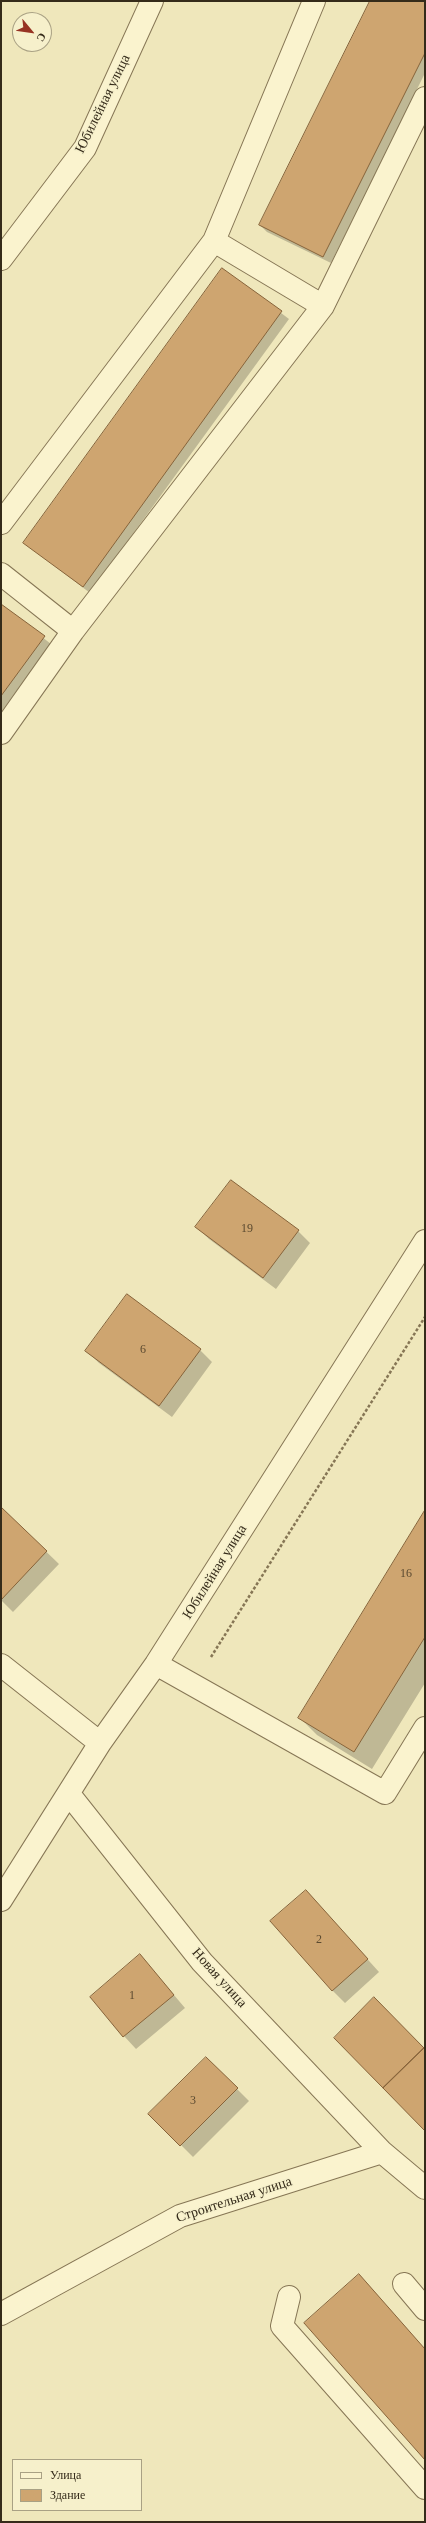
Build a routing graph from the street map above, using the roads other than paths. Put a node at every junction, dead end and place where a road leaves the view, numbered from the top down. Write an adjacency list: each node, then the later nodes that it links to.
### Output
1 (152, 1): 5 (street, Юбилейная улица)
2 (314, 1): 4 (street)
3 (425, 98): 6 (street)
4 (214, 241): 6 (street); 7 (street)
5 (1, 259)
6 (323, 306): 9 (street)
7 (1, 523)
8 (1, 574): 9 (street)
9 (73, 631): 10 (street)
10 (1, 733)
11 (425, 1241): 12 (street, Юбилейная улица)
12 (156, 1664): 14 (street); 15 (street, Юбилейная улица)
13 (1, 1665): 15 (street)
14 (425, 1728)
15 (100, 1743): 16 (street, Юбилейная улица)
16 (68, 1794): 17 (street, Юбилейная улица); 18 (street, Новая улица)
17 (1, 1900)
18 (382, 2152): 19 (street); 23 (street, Строительная улица)
19 (425, 2188)
20 (404, 2284): 22 (street)
21 (289, 2297): 24 (street)
22 (425, 2309)
23 (1, 2314)
24 (425, 2488)

